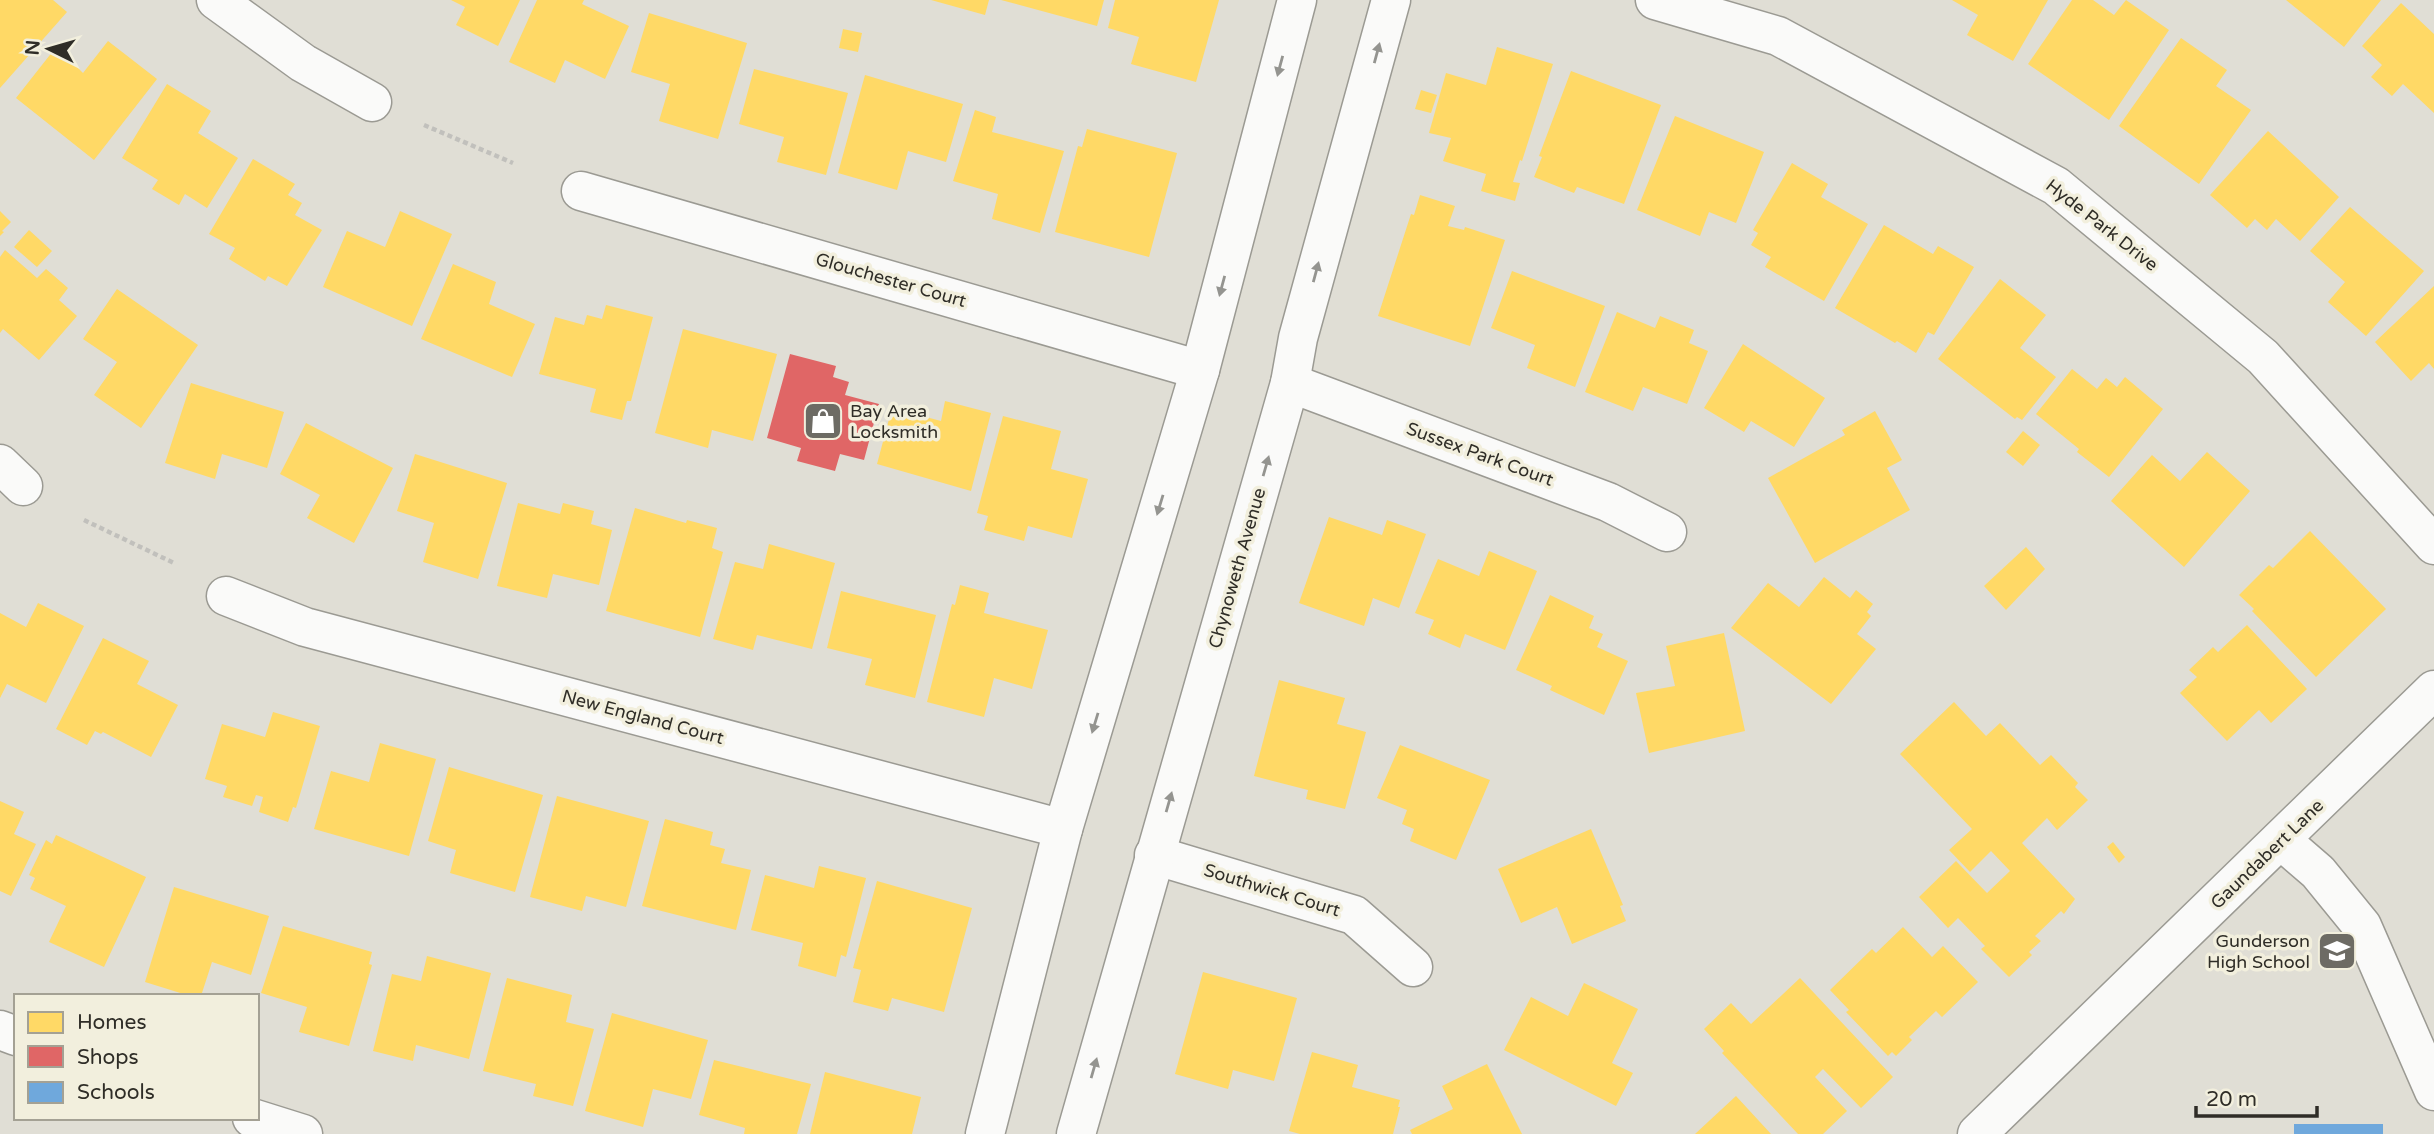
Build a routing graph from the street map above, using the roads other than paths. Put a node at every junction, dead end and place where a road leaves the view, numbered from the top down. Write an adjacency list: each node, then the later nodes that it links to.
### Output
1 (216, 0): 5 (street)
2 (1297, 0): 7 (street, one-way to 7)
3 (1391, 0): 8 (street, Chynoweth Avenue, one-way to 3)
4 (1655, 0): 10 (street, Hyde Park Drive)
5 (372, 102)
6 (581, 191): 7 (street, Glouchester Court)
7 (1200, 370): 13 (street, one-way to 13)
8 (1290, 383): 9 (street, Sussex Park Court); 15 (street, Chynoweth Avenue, one-way to 8)
9 (1667, 532)
10 (2434, 545)
11 (226, 596): 13 (street, New England Court)
12 (2434, 690): 14 (street, Gaundabert Lane)
13 (1063, 829): 20 (street)
14 (2281, 840): 17 (street); 22 (street, Gaundabert Lane)
15 (1154, 855): 16 (street, Southwick Court); 21 (street, Chynoweth Avenue, one-way to 15)
16 (1413, 967)
17 (2434, 1091)
18 (258, 1120): 19 (street)
19 (303, 1134)
20 (985, 1134)
21 (1076, 1134)
22 (1977, 1134)

